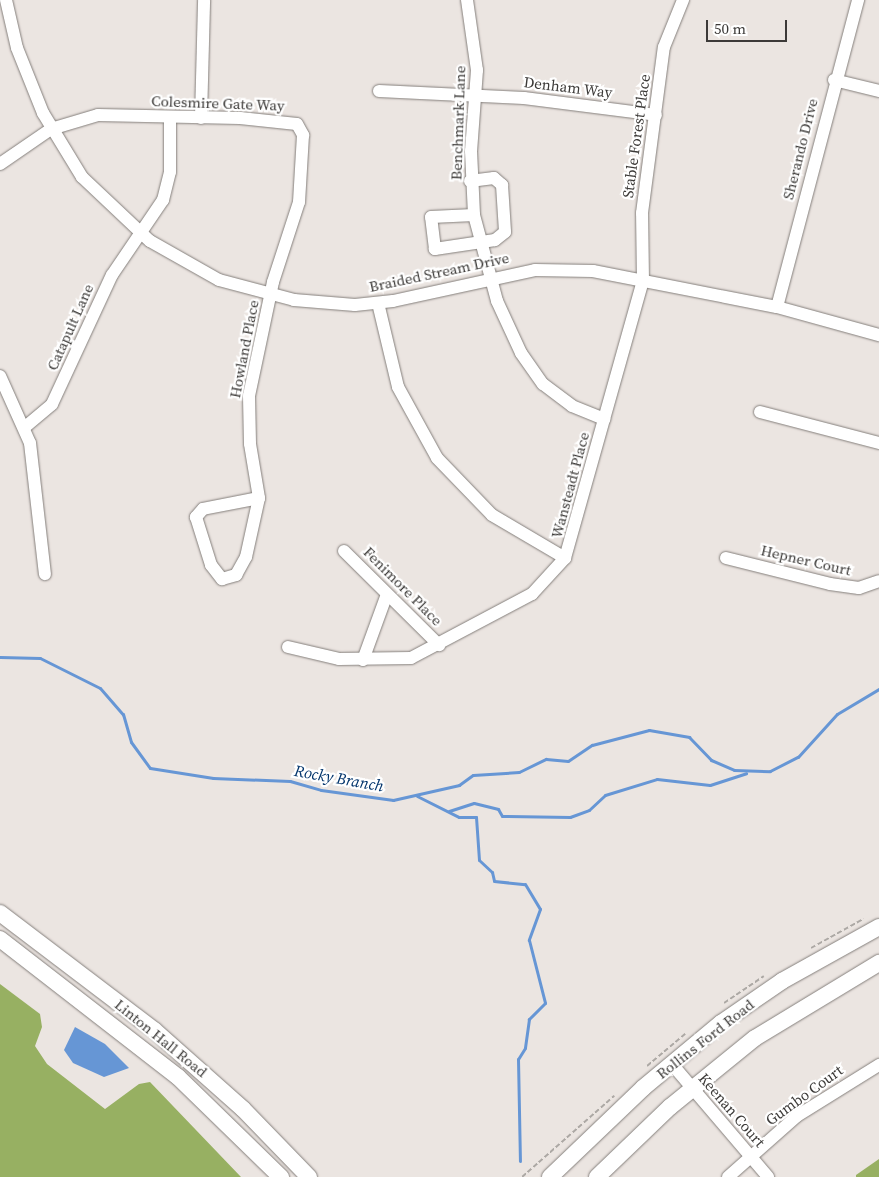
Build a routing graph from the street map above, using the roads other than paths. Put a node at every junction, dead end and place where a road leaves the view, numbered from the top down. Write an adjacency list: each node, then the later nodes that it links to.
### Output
1 (6, 0): 13 (street, Braided Stream Drive)
2 (204, 0): 12 (street)
3 (467, 0): 9 (street, Benchmark Lane)
4 (683, 0): 10 (street, Stable Forest Place)
5 (858, 0): 6 (street, Sherando Drive)
6 (834, 80): 8 (street); 23 (street, Sherando Drive)
7 (379, 91): 9 (street, Denham Way)
8 (879, 91)
9 (476, 94): 10 (street, Denham Way); 15 (street, Benchmark Lane)
10 (656, 115): 20 (street, Stable Forest Place)
11 (170, 117): 12 (street, Colesmire Gate Way); 13 (street, Colesmire Gate Way); 17 (street, Catapult Lane)
12 (201, 118): 21 (street, Colesmire Gate Way)
13 (51, 129): 14 (street, Colesmire Gate Way); 17 (street, Braided Stream Drive)
14 (0, 164)
15 (470, 181): 16 (street, Benchmark Lane); 18 (street)
16 (474, 215): 18 (street, Benchmark Lane); 18 (street)
17 (141, 234): 21 (street, Braided Stream Drive); 28 (street, Catapult Lane)
18 (481, 243): 19 (street, Benchmark Lane)
19 (490, 277): 20 (street, Braided Stream Drive); 22 (street, Braided Stream Drive); 27 (street, Benchmark Lane)
20 (643, 280): 23 (street, Braided Stream Drive); 27 (street, Wansteadt Place)
21 (270, 296): 22 (street, Braided Stream Drive); 30 (street, Howland Place)
22 (378, 303): 32 (street)
23 (777, 307): 24 (street, Braided Stream Drive)
24 (879, 335)
25 (0, 376): 28 (street)
26 (760, 412): 29 (street)
27 (605, 419): 32 (street, Wansteadt Place)
28 (25, 427): 34 (street)
29 (879, 443)
30 (259, 498): 30 (street, Howland Place)
31 (344, 551): 36 (street, Fenimore Place)
32 (565, 558): 37 (street, Wansteadt Place)
33 (726, 558): 35 (street, Hepner Court)
34 (45, 574)
35 (879, 581)
36 (387, 594): 37 (street, Fenimore Place); 39 (street)
37 (439, 645): 39 (street, Wansteadt Place)
38 (288, 647): 39 (street, Wansteadt Place)
39 (362, 660)
40 (0, 913): 49 (main road, Linton Hall Road)
41 (879, 927): 44 (main road, Rollins Ford Road)
42 (0, 939): 48 (main road, Linton Hall Road)
43 (879, 963): 46 (main road, Rollins Ford Road)
44 (670, 1064): 46 (street, Keenan Court); 50 (main road, Rollins Ford Road)
45 (879, 1065): 47 (street, Gumbo Court)
46 (692, 1088): 47 (street, Keenan Court); 51 (main road, Rollins Ford Road)
47 (750, 1156): 52 (street, Gumbo Court); 53 (street, Keenan Court)
48 (281, 1177)
49 (309, 1177)
50 (550, 1177)
51 (597, 1177)
52 (728, 1177)
53 (768, 1177)

